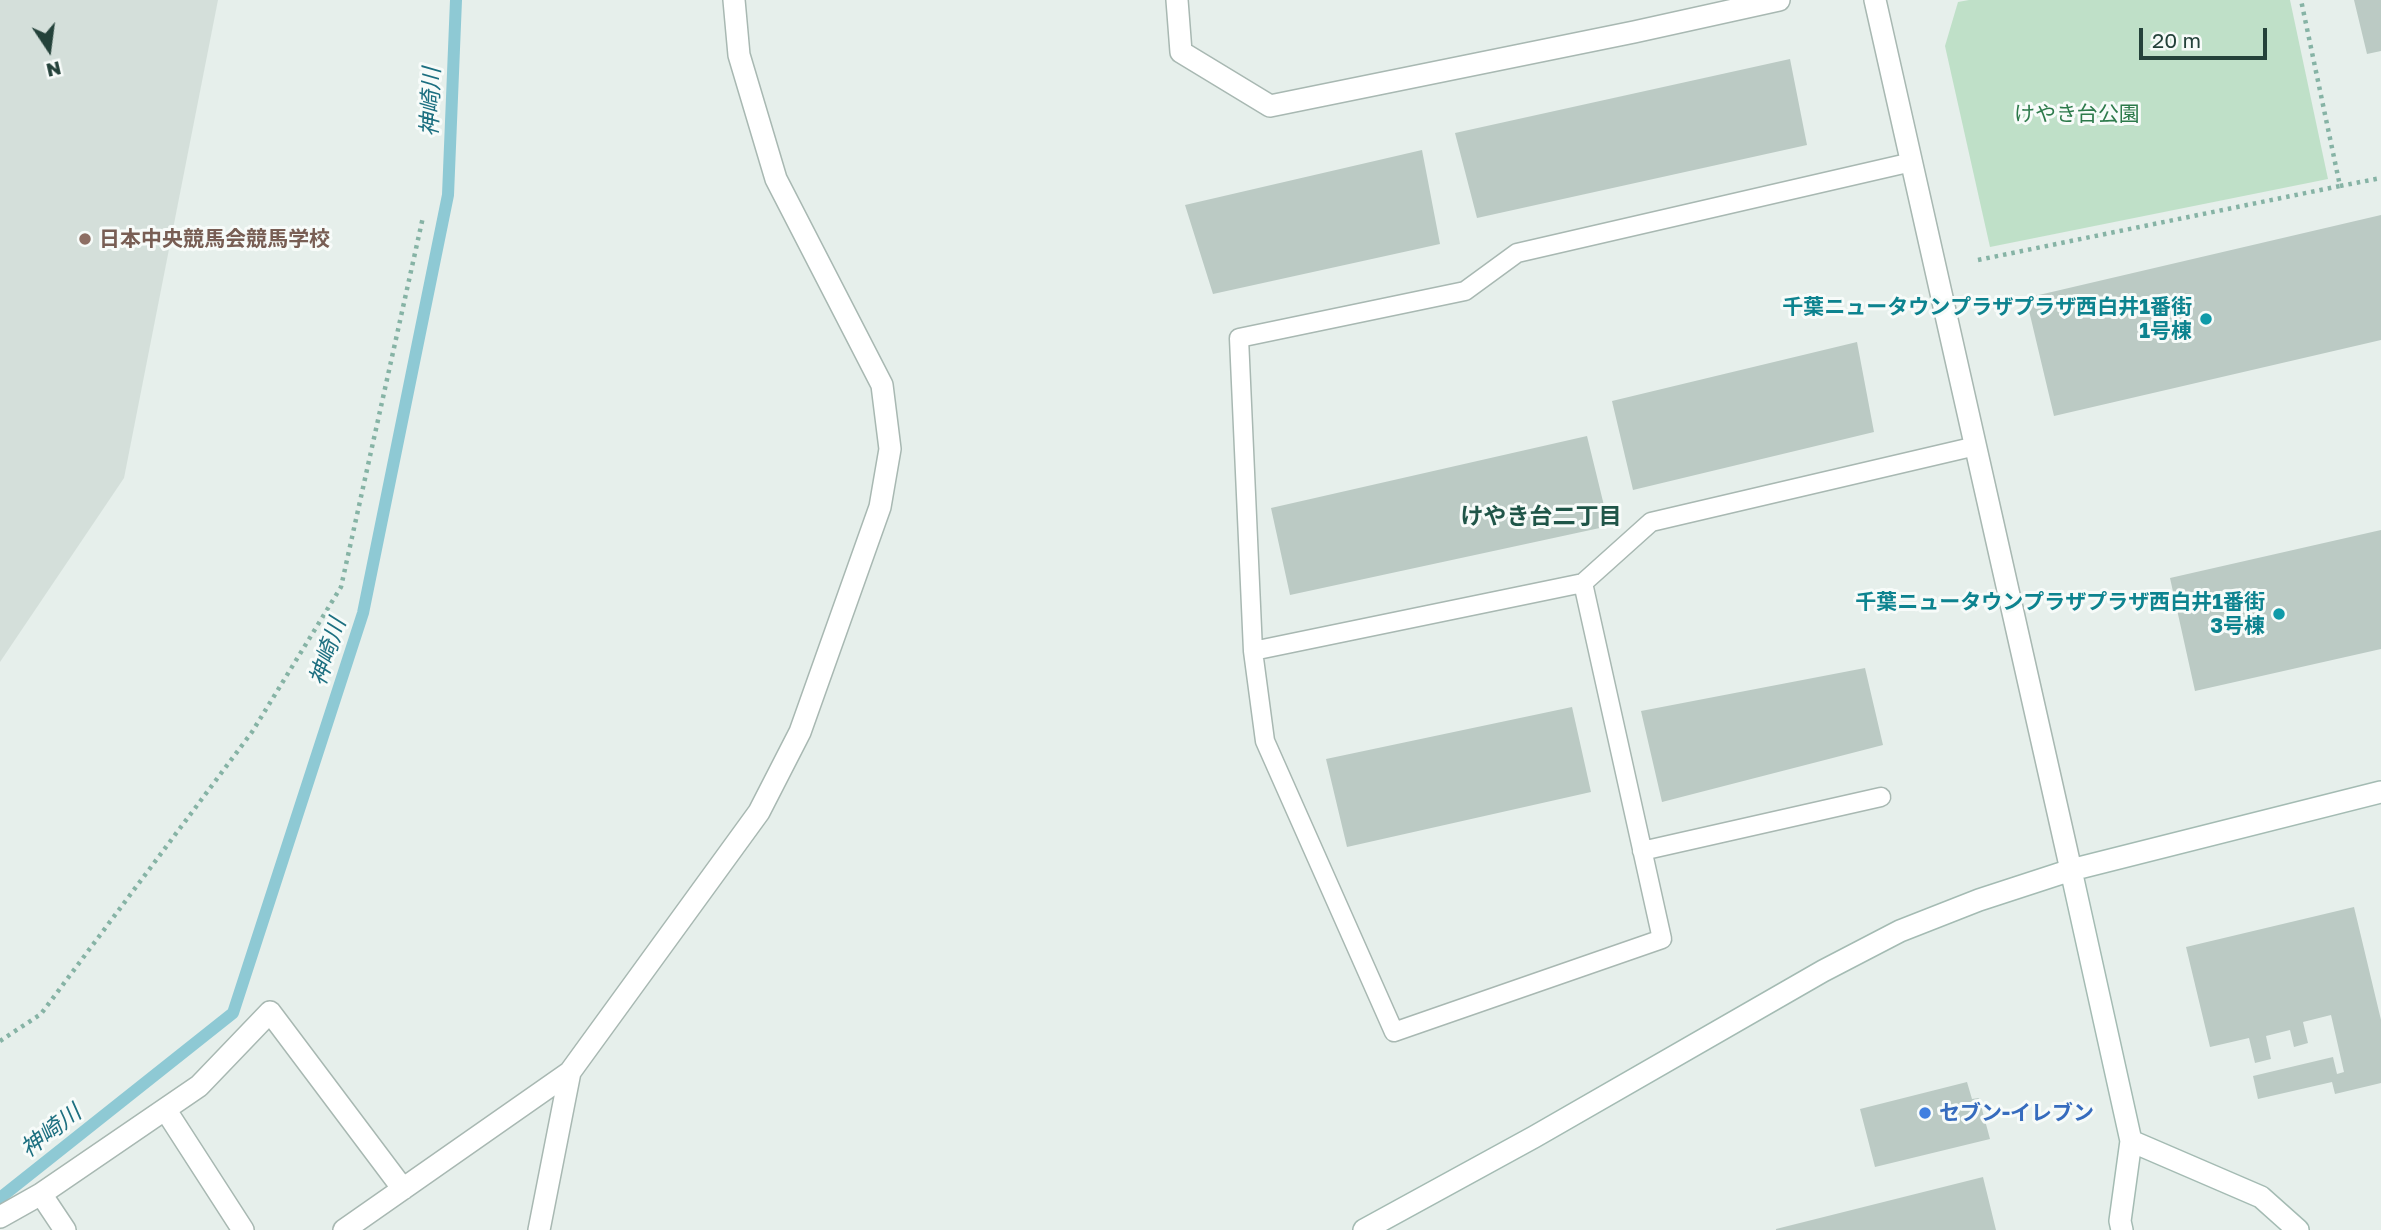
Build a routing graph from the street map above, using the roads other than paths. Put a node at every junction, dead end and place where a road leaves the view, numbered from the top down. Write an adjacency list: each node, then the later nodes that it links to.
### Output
1 (734, 0): 13 (street)
2 (1177, 0): 3 (street)
3 (1779, 0)
4 (1875, 0): 5 (street)
5 (1912, 162): 6 (street); 8 (lane)
6 (1976, 446): 7 (lane); 12 (street)
7 (1583, 583): 8 (lane); 11 (lane)
8 (1253, 651): 11 (lane)
9 (2381, 792): 12 (street)
10 (1881, 797): 11 (lane)
11 (1642, 851)
12 (2071, 870): 15 (street); 23 (street)
13 (570, 1072): 16 (street); 22 (street)
14 (165, 1109): 16 (street); 17 (street); 20 (street)
15 (2131, 1141): 24 (street); 25 (street)
16 (403, 1189): 21 (street)
17 (41, 1194): 18 (street); 19 (street)
18 (0, 1217)
19 (65, 1230)
20 (243, 1230)
21 (344, 1230)
22 (539, 1230)
23 (1364, 1230)
24 (2122, 1230)
25 (2298, 1230)

